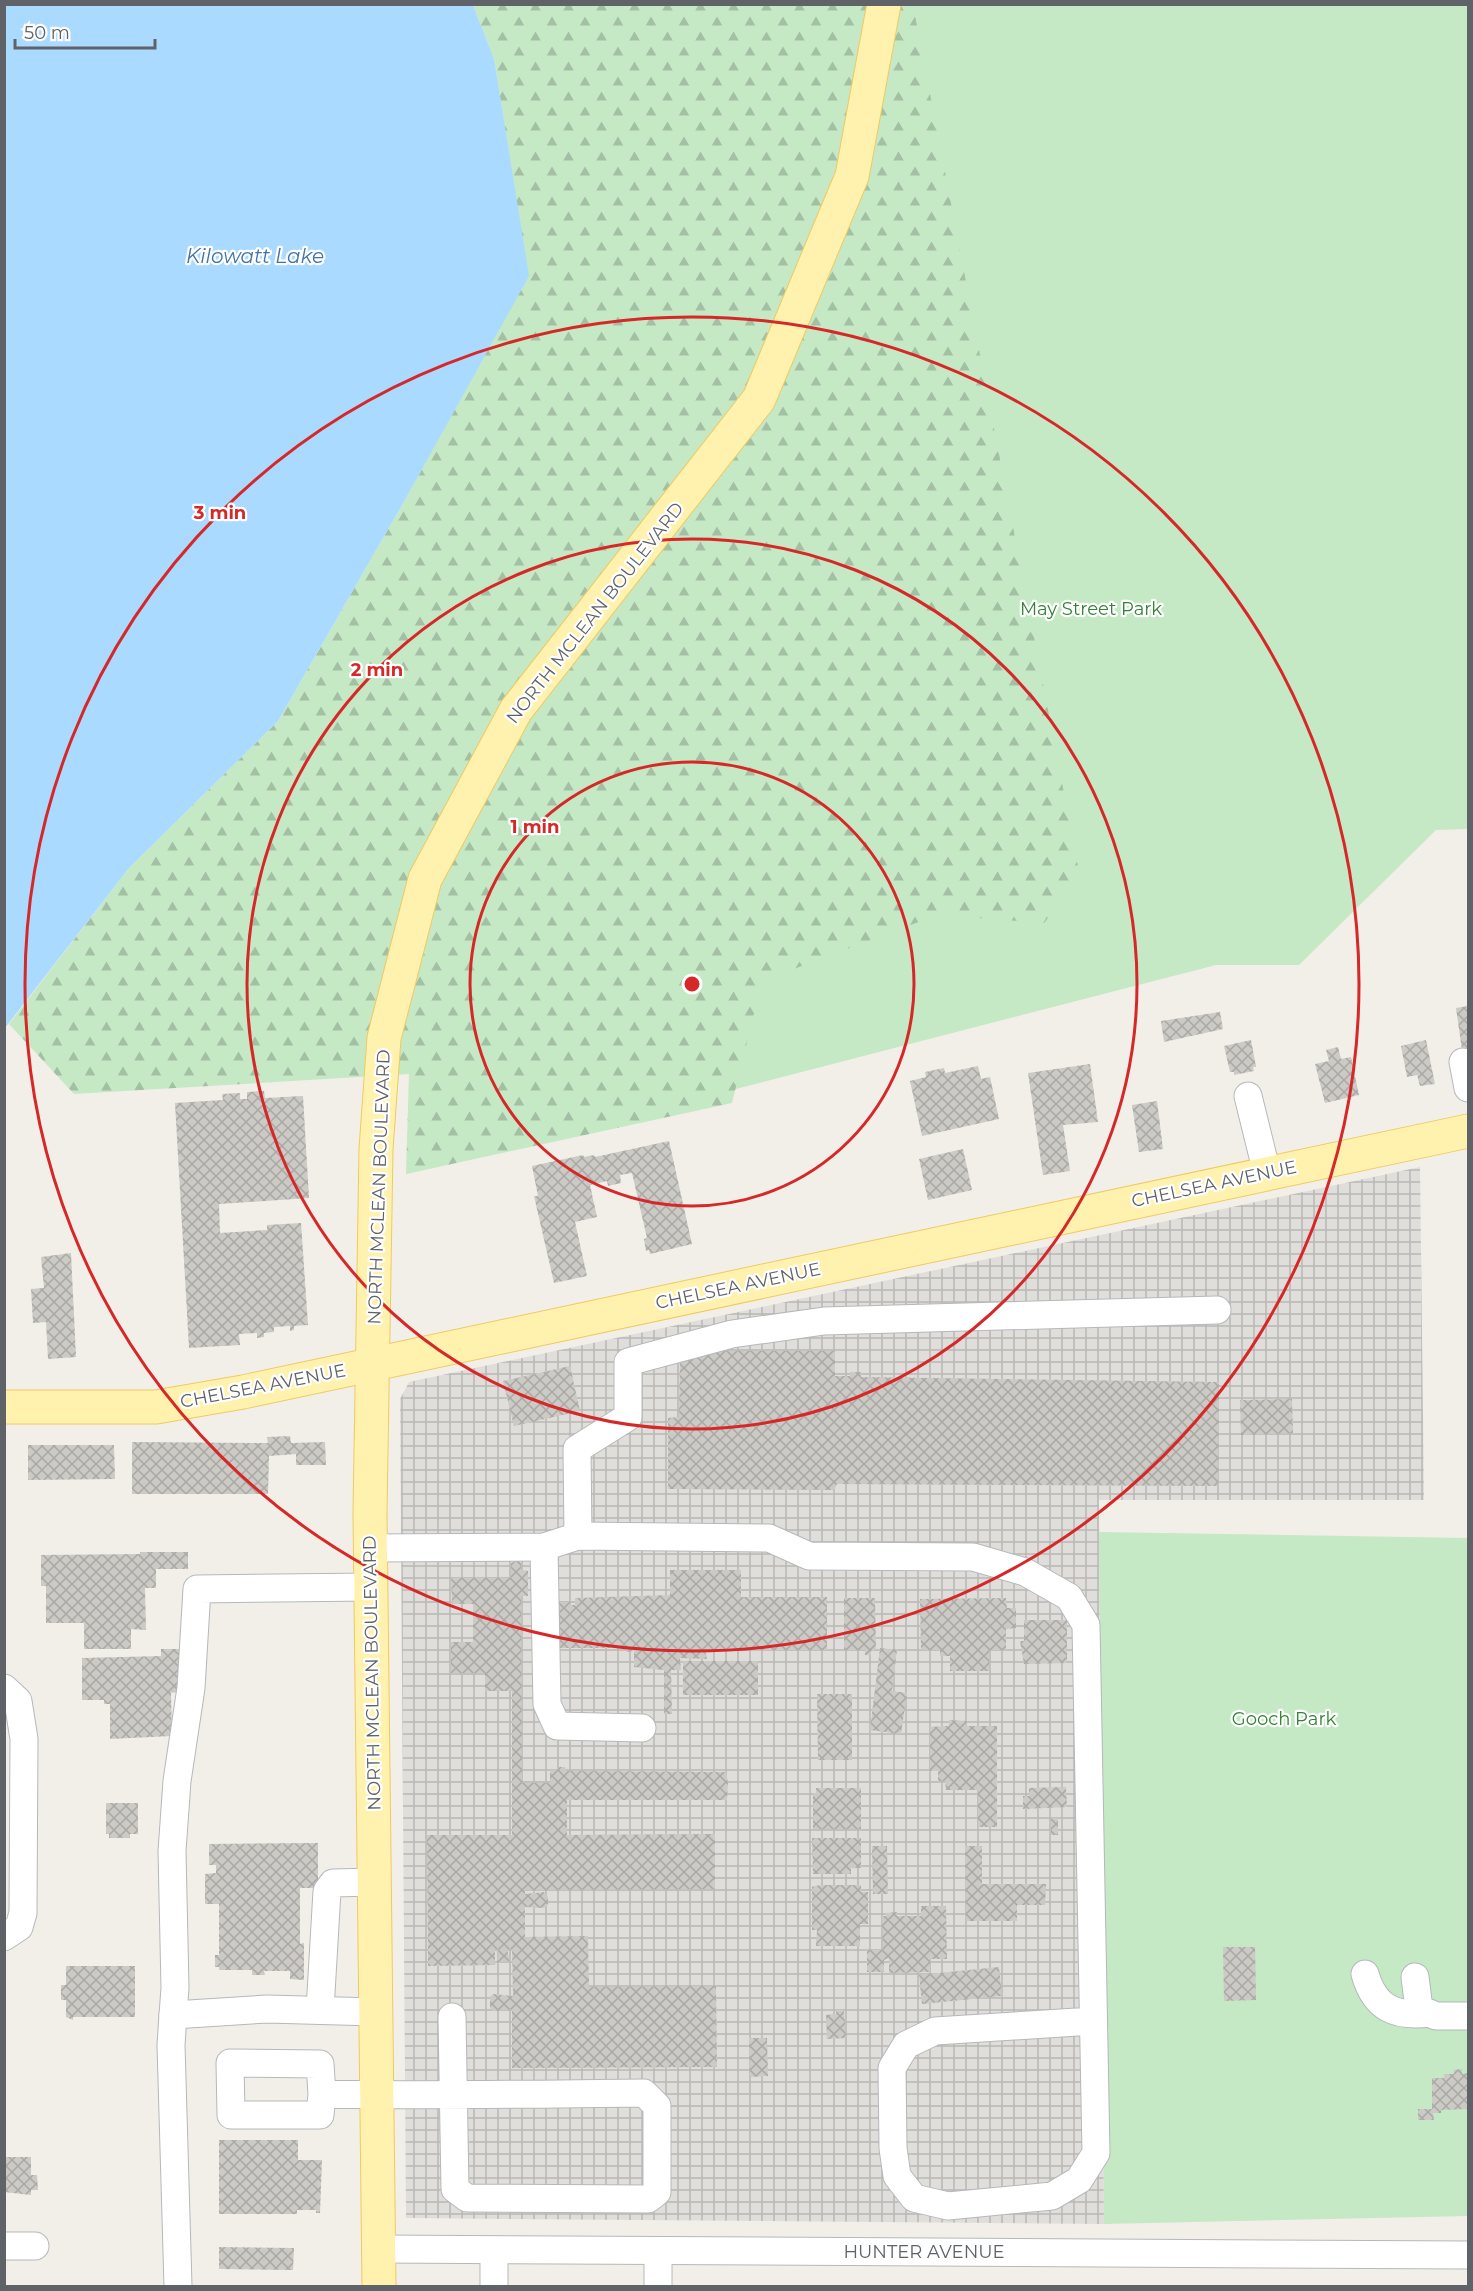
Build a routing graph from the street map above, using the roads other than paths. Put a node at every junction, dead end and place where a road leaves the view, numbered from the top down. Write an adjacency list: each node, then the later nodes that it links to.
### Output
1 (884, 4): 6 (main road, NORTH MCLEAN BOULEVARD)
2 (1248, 1096): 4 (street)
3 (1468, 1131): 4 (main road, CHELSEA AVENUE)
4 (1267, 1173): 6 (main road, CHELSEA AVENUE)
5 (1217, 1310): 8 (street)
6 (373, 1365): 7 (main road, CHELSEA AVENUE); 10 (main road, NORTH MCLEAN BOULEVARD)
7 (4, 1407)
8 (578, 1536): 9 (street); 24 (street)
9 (544, 1547): 10 (street); 13 (street)
10 (370, 1548): 11 (main road, NORTH MCLEAN BOULEVARD)
11 (371, 1587): 14 (main road, NORTH MCLEAN BOULEVARD); 21 (street)
12 (5, 1688): 15 (street)
13 (642, 1728)
14 (374, 1882): 18 (street); 19 (main road, NORTH MCLEAN BOULEVARD)
15 (4, 1937)
16 (1365, 1974): 20 (street)
17 (1415, 1977): 20 (street)
18 (320, 2010): 19 (street); 21 (street)
19 (376, 2012): 26 (main road, NORTH MCLEAN BOULEVARD)
20 (1429, 2013): 22 (street)
21 (173, 2015): 34 (street)
22 (1468, 2016)
23 (452, 2017): 27 (street)
24 (1093, 2021): 24 (street)
25 (321, 2094): 26 (street)
26 (377, 2095): 27 (street); 30 (main road, NORTH MCLEAN BOULEVARD)
27 (453, 2095): 27 (street)
28 (4, 2246): 29 (street)
29 (35, 2246)
30 (379, 2249): 31 (street, HUNTER AVENUE); 35 (main road, NORTH MCLEAN BOULEVARD)
31 (494, 2250): 32 (street, HUNTER AVENUE); 36 (street)
32 (658, 2251): 33 (street, HUNTER AVENUE); 37 (street)
33 (1468, 2256)
34 (178, 2286)
35 (379, 2286)
36 (494, 2286)
37 (658, 2286)

